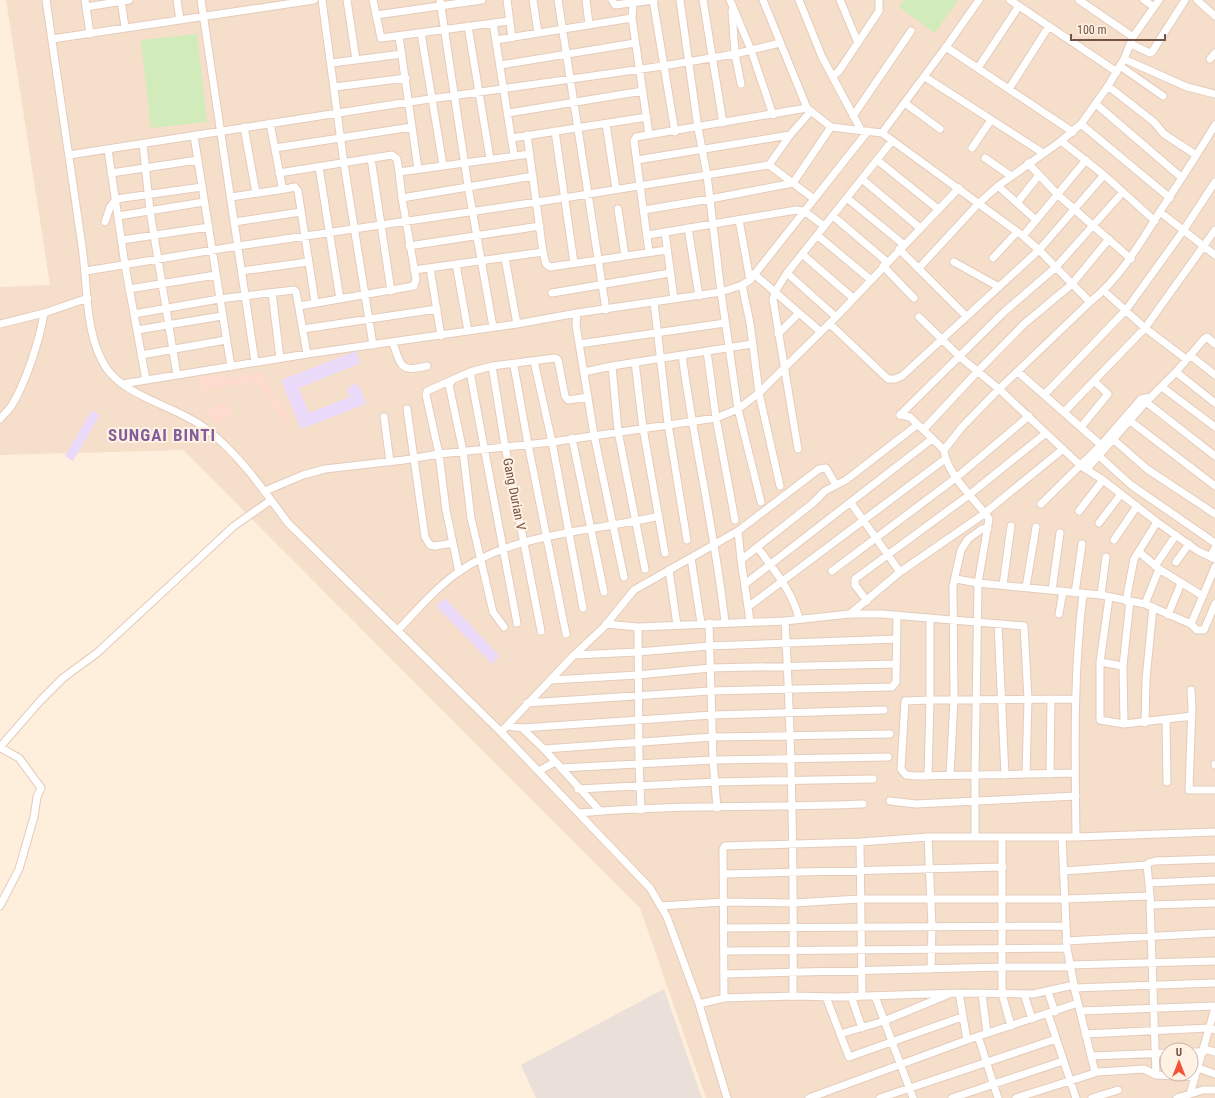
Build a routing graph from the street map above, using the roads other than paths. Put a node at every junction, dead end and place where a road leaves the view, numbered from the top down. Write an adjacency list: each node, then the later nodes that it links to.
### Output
1 (46, 0): 56 (street)
2 (124, 0): 33 (street); 47 (street)
3 (177, 0): 41 (street)
4 (201, 0): 37 (street)
5 (314, 0): 29 (street)
6 (322, 0): 73 (street)
7 (347, 0): 71 (street)
8 (373, 0): 38 (street)
9 (482, 0): 32 (street)
10 (507, 0): 42 (street)
11 (533, 0): 52 (street)
12 (558, 0): 48 (street)
13 (586, 0): 44 (street)
14 (612, 0): 34 (street)
15 (654, 0): 34 (street); 75 (street)
16 (680, 0): 72 (street)
17 (703, 0): 68 (street)
18 (763, 0): 60 (street)
19 (799, 0): 79 (street)
20 (840, 0): 61 (street)
21 (878, 0): 61 (street)
22 (979, 0): 62 (street)
23 (1010, 0): 35 (street)
24 (1079, 0): 58 (street)
25 (1144, 0): 36 (street)
26 (1158, 0): 36 (street)
27 (1185, 0): 58 (street)
28 (1197, 0): 39 (street)
29 (297, 1): 31 (street)
30 (731, 2): 63 (street); 67 (street)
31 (273, 3): 37 (street)
32 (440, 3): 38 (street); 49 (street)
33 (85, 4): 53 (street)
34 (633, 4): 40 (street)
35 (1018, 6): 46 (street); 77 (street)
36 (1154, 7): 58 (street)
37 (204, 16): 41 (street); 117 (street)
38 (376, 16): 54 (street)
39 (1215, 16)
40 (632, 18): 44 (street); 59 (street)
41 (180, 20): 47 (street)
42 (509, 21): 43 (street); 55 (street)
43 (493, 22): 45 (street); 57 (street)
44 (589, 24): 48 (street)
45 (468, 26): 49 (street); 89 (street)
46 (1049, 26): 78 (street); 87 (street)
47 (126, 27): 53 (street)
48 (562, 29): 52 (street); 66 (street)
49 (444, 30): 51 (street); 91 (street)
50 (911, 31): 102 (street)
51 (421, 33): 54 (street); 93 (street)
52 (538, 33): 55 (street)
53 (90, 34): 56 (street)
54 (399, 36): 65 (street)
55 (512, 38): 57 (street)
56 (52, 39): 137 (street)
57 (496, 40): 74 (street)
58 (1132, 41): 69 (street)
59 (635, 43): 66 (street); 76 (street)
60 (780, 43): 63 (street); 98 (street)
61 (858, 43): 79 (street)
62 (946, 48): 77 (street); 80 (street)
63 (751, 50): 67 (street); 101 (street)
64 (1215, 53): 70 (street)
65 (402, 54): 71 (street); 81 (street)
66 (566, 54): 74 (street); 82 (street)
67 (736, 54): 68 (street); 83 (street)
68 (711, 57): 72 (street); 106 (street)
69 (1124, 59): 78 (street); 90 (street)
70 (1210, 59)
71 (356, 60): 73 (street)
72 (688, 60): 75 (street); 114 (street)
73 (332, 62): 85 (street)
74 (500, 65): 86 (street)
75 (663, 66): 76 (street); 119 (street)
76 (640, 68): 82 (street); 88 (street)
77 (978, 68): 87 (street)
78 (1118, 69): 84 (street); 92 (street)
79 (833, 76): 102 (street)
80 (925, 77): 96 (street); 104 (street)
81 (406, 78): 85 (street); 94 (street)
82 (570, 78): 86 (street); 95 (street)
83 (741, 84)
84 (1108, 86): 97 (street); 139 (street)
85 (335, 87): 99 (street)
86 (504, 88): 89 (street); 100 (street)
87 (1009, 89): 120 (street)
88 (643, 91): 95 (street); 103 (street)
89 (479, 92): 91 (street); 142 (street)
90 (1215, 94)
91 (454, 95): 93 (street); 147 (street)
92 (1163, 96)
93 (431, 98): 94 (street); 150 (street)
94 (409, 102): 99 (street); 111 (street)
95 (574, 103): 100 (street); 113 (street)
96 (905, 103): 115 (street); 121 (street)
97 (1096, 104): 108 (street); 163 (street)
98 (809, 110): 101 (street); 112 (street); 124 (street)
99 (338, 113): 105 (street); 126 (street)
100 (508, 113): 127 (street)
101 (773, 115): 106 (street)
102 (853, 116): 116 (street)
103 (647, 117): 107 (street); 123 (street)
104 (991, 120): 132 (street); 135 (street)
105 (270, 123): 110 (street); 131 (street)
106 (723, 123): 114 (street)
107 (606, 124): 113 (street); 171 (street)
108 (1081, 124): 120 (street); 183 (street)
109 (1215, 126): 139 (street)
110 (244, 127): 117 (street); 176 (street)
111 (412, 127): 126 (street); 154 (street)
112 (831, 127): 116 (street); 166 (street)
113 (579, 128): 118 (street); 177 (street)
114 (698, 128): 119 (street); 134 (street)
115 (940, 129)
116 (864, 130): 121 (street); 186 (street)
117 (221, 131): 125 (street); 179 (street)
118 (555, 131): 122 (street); 181 (street)
119 (675, 132): 123 (street)
120 (1073, 132): 129 (street)
121 (882, 133): 128 (street)
122 (527, 135): 127 (street); 136 (street)
123 (649, 135): 144 (street)
124 (790, 135): 134 (street); 151 (street)
125 (194, 136): 130 (street); 143 (street)
126 (341, 138): 131 (street); 149 (street)
127 (512, 138): 138 (street)
128 (892, 141): 145 (street); 172 (street)
129 (1061, 141): 135 (street); 146 (street)
130 (143, 144): 133 (street); 152 (street)
131 (275, 148): 157 (street)
132 (972, 148)
133 (108, 150): 137 (street); 156 (street)
134 (703, 150): 144 (street); 159 (street)
135 (1043, 153): 148 (street)
136 (530, 154): 138 (street); 161 (street)
137 (69, 156): 257 (street)
138 (514, 156): 142 (street)
139 (1196, 156): 163 (street)
140 (371, 158): 149 (street); 155 (street); 209 (street)
141 (985, 158): 162 (street)
142 (490, 159): 147 (street)
143 (198, 160): 152 (street); 170 (street)
144 (637, 160): 167 (street)
145 (877, 160): 164 (street); 192 (street)
146 (1086, 160): 160 (street); 178 (street)
147 (465, 162): 150 (street); 168 (street)
148 (1028, 163): 158 (street); 162 (street)
149 (344, 164): 153 (street); 216 (street)
150 (443, 165): 154 (street)
151 (769, 165): 159 (street); 166 (street)
152 (145, 167): 156 (street); 175 (street)
153 (319, 167): 157 (street); 220 (street)
154 (418, 169): 155 (street)
155 (399, 172): 180 (street)
156 (112, 173): 184 (street)
157 (279, 173): 173 (street)
158 (1039, 174): 178 (street); 189 (street)
159 (707, 175): 167 (street); 185 (street)
160 (1104, 175): 174 (street); 195 (street)
161 (532, 176): 168 (street); 188 (street)
162 (1011, 176): 169 (street)
163 (1182, 178): 183 (street)
164 (862, 179): 182 (street); 215 (street)
165 (1215, 182): 218 (street)
166 (793, 183): 185 (street); 186 (street)
167 (641, 184): 171 (street); 194 (street)
168 (468, 186): 180 (street); 196 (street)
169 (998, 186): 189 (street); 190 (street)
170 (202, 187): 175 (street); 187 (street)
171 (616, 188): 177 (street)
172 (959, 188): 190 (street); 192 (street)
173 (285, 189): 176 (street); 198 (street)
174 (1123, 192): 204 (street); 212 (street)
175 (148, 193): 184 (street); 193 (street)
176 (256, 193): 179 (street)
177 (589, 194): 181 (street); 246 (street)
178 (1057, 194): 195 (street); 203 (street)
179 (231, 197): 206 (street)
180 (402, 198): 207 (street)
181 (564, 198): 188 (street); 249 (street)
182 (847, 198): 201 (street); 232 (street)
183 (1170, 198): 199 (street)
184 (116, 199): 200 (street); 205 (street)
185 (710, 199): 194 (street); 208 (street)
186 (814, 199): 197 (street)
187 (204, 202): 193 (street); 213 (street)
188 (537, 202): 196 (street); 210 (street)
189 (1018, 203): 203 (street)
190 (978, 204): 221 (street); 254 (street)
191 (618, 209): 240 (street)
192 (938, 209): 215 (street)
193 (150, 210): 200 (street); 222 (street)
194 (644, 210): 224 (street)
195 (1075, 210): 212 (street); 234 (street)
196 (472, 211): 207 (street); 223 (street)
197 (804, 211): 202 (street); 211 (street); 262 (street)
198 (301, 212): 206 (street); 225 (street)
199 (1160, 212): 204 (street); 218 (street)
200 (118, 216): 228 (street)
201 (833, 216): 211 (street); 251 (street)
202 (739, 220): 208 (street); 262 (street)
203 (1036, 220): 221 (street)
204 (1154, 221): 243 (street)
205 (105, 222)
206 (234, 222): 229 (street)
207 (406, 222): 209 (street); 230 (street)
208 (714, 224): 214 (street); 273 (street)
209 (381, 225): 216 (street); 270 (street)
210 (540, 226): 223 (street); 236 (street)
211 (824, 226): 226 (street)
212 (1092, 226): 227 (street); 255 (street)
213 (209, 227): 222 (street); 235 (street)
214 (688, 228): 219 (street); 277 (street)
215 (920, 228): 232 (street)
216 (354, 230): 220 (street); 276 (street)
217 (1215, 230): 231 (street)
218 (1183, 231): 231 (street); 292 (street)
219 (665, 232): 224 (street); 233 (street)
220 (329, 234): 225 (street); 283 (street)
221 (1019, 234): 234 (street); 242 (street)
222 (155, 235): 228 (street); 244 (street)
223 (477, 235): 230 (street); 245 (street)
224 (648, 235): 237 (street)
225 (304, 236): 229 (street); 247 (street)
226 (817, 236): 238 (street); 263 (street)
227 (1109, 239): 243 (street); 265 (street)
228 (122, 240): 252 (street)
229 (238, 246): 235 (street); 258 (street)
230 (409, 246): 256 (street)
231 (1204, 246): 239 (street); 308 (street)
232 (901, 247): 251 (street); 254 (street)
233 (667, 250): 237 (street); 259 (street)
234 (1039, 250): 255 (street); 268 (street)
235 (212, 251): 244 (street); 261 (street)
236 (543, 252): 241 (street); 249 (street)
237 (649, 252): 240 (street)
238 (802, 254): 260 (street); 280 (street)
239 (1215, 255)
240 (625, 256): 246 (street)
241 (505, 258): 245 (street); 305 (street)
242 (993, 258)
243 (1130, 259): 271 (street)
244 (159, 260): 252 (street); 264 (street)
245 (481, 260): 250 (street); 307 (street)
246 (599, 260): 249 (street); 266 (street)
247 (308, 262): 258 (street); 285 (street)
248 (954, 262): 268 (street)
249 (574, 263)
250 (456, 264): 253 (street); 311 (street)
251 (885, 264): 263 (street); 281 (street)
252 (125, 265): 257 (street); 269 (street)
253 (430, 268): 256 (street); 290 (street)
254 (919, 268): 298 (street)
255 (1055, 268): 265 (street); 329 (street)
256 (414, 270): 270 (street)
257 (86, 271): 279 (street)
258 (242, 271): 278 (street)
259 (670, 273): 266 (street); 284 (street)
260 (787, 273): 274 (street); 299 (street)
261 (216, 275): 264 (street); 282 (street)
262 (752, 277): 267 (street); 274 (street)
263 (871, 280): 280 (street)
264 (162, 284): 269 (street); 289 (street)
265 (1072, 284): 287 (street); 342 (street)
266 (602, 285): 275 (street); 291 (street)
267 (742, 285): 273 (street); 320 (street)
268 (999, 287): 298 (street)
269 (129, 289): 296 (street)
270 (391, 291): 276 (street)
271 (1104, 291): 287 (street); 292 (street)
272 (272, 292): 278 (street); 288 (street); 331 (street)
273 (721, 292): 277 (street); 302 (street)
274 (775, 292): 295 (street); 314 (street)
275 (552, 293)
276 (365, 295): 283 (street); 301 (street)
277 (699, 296): 284 (street)
278 (246, 297): 282 (street); 334 (street)
279 (88, 298): 293 (street); 352 (street)
280 (853, 298): 299 (street)
281 (914, 298)
282 (220, 299): 289 (street); 297 (street)
283 (340, 299): 285 (street)
284 (674, 299): 286 (street)
285 (315, 302): 288 (street)
286 (654, 302): 291 (street); 312 (street)
287 (1090, 302): 345 (street)
288 (299, 306): 309 (street)
289 (167, 309): 296 (street); 304 (street)
290 (437, 309): 301 (street); 315 (street)
291 (606, 310): 294 (street)
292 (1126, 310): 308 (street); 356 (street)
293 (44, 313): 303 (street); 366 (street)
294 (577, 313): 305 (street); 319 (street)
295 (800, 313): 313 (street); 314 (street)
296 (134, 314): 310 (street)
297 (222, 316): 304 (street); 317 (street)
298 (966, 316): 316 (street)
299 (836, 317): 306 (street)
300 (919, 317): 316 (street)
301 (369, 319): 309 (street); 322 (street)
302 (725, 323): 312 (street); 323 (street)
303 (0, 324)
304 (169, 324): 310 (street); 324 (street)
305 (517, 324): 307 (street)
306 (830, 324): 313 (street); 316 (street)
307 (493, 327): 311 (street)
308 (1144, 328): 330 (street); 351 (street)
309 (302, 329): 326 (street)
310 (137, 330): 328 (street)
311 (468, 331): 315 (street)
312 (657, 332): 319 (street); 332 (street)
313 (821, 332): 341 (street)
314 (778, 334): 341 (street)
315 (440, 336): 318 (street)
316 (941, 339): 329 (street)
317 (226, 340): 324 (street); 340 (street)
318 (393, 343): 322 (street); 337 (street)
319 (579, 344): 344 (street)
320 (752, 344): 323 (street); 355 (street)
321 (1215, 344): 330 (street)
322 (373, 345): 326 (street)
323 (728, 347): 325 (street); 361 (street)
324 (173, 350): 328 (street); 347 (street)
325 (707, 351): 327 (street); 365 (street)
326 (307, 354): 331 (street)
327 (682, 354): 332 (street); 368 (street)
328 (141, 355): 349 (street)
329 (959, 356): 342 (street); 370 (street)
330 (1188, 357): 346 (street); 348 (street)
331 (280, 358): 334 (street)
332 (660, 358): 335 (street); 369 (street)
333 (534, 361): 336 (street); 357 (street); 381 (street)
334 (255, 362): 340 (street)
335 (635, 362): 339 (street); 373 (street)
336 (513, 364): 338 (street); 382 (street)
337 (427, 366)
338 (492, 366): 343 (street); 384 (street, Gang Durian V)
339 (612, 366): 344 (street); 375 (street)
340 (231, 367): 347 (street)
341 (783, 369): 355 (street); 386 (street)
342 (978, 371): 354 (street); 374 (street)
343 (470, 372): 350 (street); 385 (street)
344 (584, 372): 357 (street)
345 (1018, 372): 354 (street); 356 (street)
346 (1176, 372): 353 (street); 359 (street)
347 (177, 375): 349 (street)
348 (1215, 375)
349 (146, 380): 352 (street)
350 (452, 381): 389 (street); 390 (street)
351 (1094, 381): 362 (street); 371 (street)
352 (121, 384): 402 (street)
353 (1162, 387): 358 (street); 372 (street)
354 (999, 389): 363 (street); 387 (street)
355 (759, 393): 361 (street); 400 (street)
356 (1044, 395): 362 (street)
357 (588, 397): 377 (street)
358 (1149, 400): 367 (street); 383 (street); 392 (street)
359 (1215, 403)
360 (407, 408): 393 (street)
361 (738, 409): 365 (street); 406 (street)
362 (1064, 412): 371 (street)
363 (1029, 416): 376 (street); 397 (street)
364 (384, 417): 395 (street)
365 (716, 418): 368 (street); 414 (street)
366 (0, 419)
367 (1130, 420): 380 (street); 401 (street)
368 (691, 421): 369 (street); 437 (street)
369 (668, 424): 373 (street); 430 (street)
370 (917, 425): 374 (street); 399 (street)
371 (1081, 427): 383 (street)
372 (1215, 427)
373 (643, 428): 375 (street); 413 (street)
374 (924, 429): 379 (street)
375 (618, 431): 377 (street); 416 (street)
376 (1046, 433): 388 (street); 404 (street)
377 (594, 435): 378 (street); 419 (street)
378 (572, 438): 381 (street); 421 (street)
379 (932, 439): 387 (street); 407 (street)
380 (1113, 439): 391 (street); 412 (street)
381 (552, 442): 382 (street); 426 (street)
382 (528, 444): 384 (street); 428 (street)
383 (1101, 445): 396 (street)
384 (505, 446): 385 (street); 432 (street, Gang Durian V)
385 (484, 449): 389 (street); 440 (street)
386 (798, 449)
387 (944, 450): 394 (street)
388 (1063, 450): 396 (street); 411 (street)
389 (463, 451): 390 (street); 445 (street)
390 (439, 454): 393 (street); 434 (street)
391 (1098, 456): 396 (street); 433 (street)
392 (1215, 456)
393 (414, 458): 395 (street); 434 (street)
394 (945, 459): 397 (street); 415 (street)
395 (390, 462): 402 (street)
396 (1084, 467): 398 (street); 408 (street)
397 (957, 477): 404 (street); 429 (street)
398 (1103, 480): 403 (street); 410 (street)
399 (836, 485): 424 (street); 438 (street)
400 (780, 486)
401 (1215, 486)
402 (265, 491): 405 (street)
403 (1121, 494): 409 (street); 418 (street)
404 (969, 495): 411 (street); 443 (street)
405 (271, 500): 500 (street); 542 (street)
406 (761, 502)
407 (851, 503): 415 (street); 450 (street)
408 (1041, 504)
409 (1137, 506): 417 (street); 431 (street)
410 (1079, 510)
411 (985, 513): 422 (street); 457 (street)
412 (1215, 514)
413 (658, 516): 416 (street); 442 (street)
414 (735, 520)
415 (863, 520): 429 (street); 460 (street)
416 (636, 522): 419 (street); 453 (street)
417 (1157, 522): 427 (street); 441 (street)
418 (1099, 523)
419 (614, 525): 421 (street); 458 (street)
420 (1011, 526): 464 (street)
421 (591, 528): 426 (street); 468 (street)
422 (988, 528): 459 (street); 461 (street)
423 (1036, 528): 465 (street)
424 (738, 531): 437 (street); 448 (street)
425 (1060, 533): 466 (street)
426 (570, 534): 428 (street); 479 (street)
427 (1176, 535): 436 (street); 452 (street)
428 (546, 537): 432 (street); 502 (street)
429 (876, 538): 443 (street); 455 (street)
430 (688, 540)
431 (1114, 540)
432 (524, 542): 440 (street); 501 (street, Gang Durian V)
433 (1215, 543)
434 (453, 544): 456 (street)
435 (1082, 544): 469 (street)
436 (1189, 544): 447 (street); 449 (street)
437 (715, 545): 446 (street); 489 (street)
438 (758, 548): 448 (street); 450 (street)
439 (1215, 548): 447 (street)
440 (502, 549): 445 (street); 491 (street)
441 (1139, 552): 452 (street); 474 (street)
442 (665, 553)
443 (888, 555): 457 (street); 473 (street)
444 (1106, 557): 470 (street)
445 (481, 558): 456 (street); 498 (street)
446 (691, 558): 454 (street); 492 (street)
447 (1213, 558)
448 (741, 560): 463 (street)
449 (1176, 562)
450 (770, 564): 460 (street); 463 (street)
451 (1215, 566): 471 (street)
452 (1157, 567): 462 (street); 475 (street)
453 (644, 569)
454 (669, 570): 494 (street); 497 (street)
455 (832, 571)
456 (459, 572): 500 (street)
457 (900, 572): 473 (street)
458 (624, 576)
459 (956, 579): 461 (street); 487 (street)
460 (783, 582): 477 (street); 485 (street)
461 (978, 583): 464 (street); 490 (street)
462 (1181, 583): 471 (street); 482 (street)
463 (745, 584): 477 (street)
464 (1003, 585): 465 (street)
465 (1026, 587): 466 (street)
466 (1052, 590): 467 (street)
467 (1063, 591): 469 (street); 481 (street)
468 (604, 592)
469 (1079, 593): 470 (street); 523 (street)
470 (1101, 595): 472 (street)
471 (1203, 596): 496 (street)
472 (1109, 598): 474 (street); 508 (street)
473 (867, 601): 480 (street)
474 (1128, 601): 475 (street); 511 (street)
475 (1145, 604): 478 (street)
476 (1215, 604): 496 (street)
477 (748, 607): 488 (street)
478 (1153, 607): 482 (street); 533 (street)
479 (583, 608)
480 (849, 614): 483 (street); 485 (street)
481 (1059, 614)
482 (1168, 614): 496 (street)
483 (897, 616): 484 (street); 503 (street)
484 (930, 618): 487 (street); 524 (street)
485 (799, 619): 486 (street)
486 (785, 620): 488 (street); 504 (street)
487 (954, 620): 490 (street); 525 (street)
488 (750, 621): 489 (street)
489 (725, 622): 493 (street)
490 (977, 622): 495 (street); 519 (street)
491 (517, 623)
492 (701, 623): 493 (street); 497 (street)
493 (709, 623): 505 (street)
494 (606, 624): 499 (street); 507 (street)
495 (998, 624): 520 (street); 521 (street)
496 (1190, 624)
497 (677, 625): 499 (street)
498 (504, 627)
499 (638, 627): 506 (street)
500 (398, 630): 537 (street)
501 (541, 631)
502 (566, 634)
503 (897, 639): 504 (street); 509 (street)
504 (786, 644): 505 (street); 510 (street)
505 (709, 646): 506 (street); 512 (street)
506 (638, 652): 507 (street); 513 (street)
507 (574, 655): 514 (street)
508 (1100, 662): 511 (street); 534 (street)
509 (896, 664): 510 (street); 515 (street)
510 (788, 666): 512 (street); 515 (street)
511 (1124, 666): 534 (street)
512 (710, 668): 513 (street); 517 (street)
513 (638, 675): 514 (street); 518 (street)
514 (551, 680): 526 (street)
515 (788, 689): 517 (street); 528 (street)
516 (1191, 690): 530 (street)
517 (710, 691): 518 (street); 529 (street)
518 (638, 696): 526 (street); 531 (street)
519 (977, 699): 520 (street); 525 (street); 555 (street)
520 (1002, 699): 521 (street); 556 (street)
521 (1028, 699): 522 (street); 552 (street)
522 (1051, 699): 523 (street); 553 (street)
523 (1075, 699): 551 (street)
524 (930, 700): 525 (street); 557 (street); 557 (street)
525 (954, 700): 554 (street)
526 (527, 703): 535 (street)
527 (884, 710): 528 (street)
528 (789, 712): 529 (street); 539 (street)
529 (712, 715): 531 (street); 540 (street)
530 (1192, 716): 532 (street); 564 (street)
531 (638, 720): 536 (street); 541 (street)
532 (1166, 720): 533 (street); 561 (street)
533 (1144, 723): 534 (street)
534 (1124, 724)
535 (508, 726): 536 (street); 537 (street)
536 (522, 728): 543 (street)
537 (501, 732): 550 (street)
538 (890, 734): 539 (street)
539 (790, 735): 540 (street); 545 (street)
540 (713, 737): 541 (street); 546 (street)
541 (639, 742): 543 (street); 548 (street)
542 (1, 748): 601 (street)
543 (544, 749): 547 (street)
544 (888, 757): 545 (street)
545 (790, 759): 546 (street); 559 (street)
546 (713, 760): 548 (street); 560 (street)
547 (555, 762): 549 (street); 550 (street)
548 (639, 763): 549 (street); 562 (street)
549 (561, 768): 563 (street)
550 (539, 771): 573 (street)
551 (1075, 773): 553 (street); 565 (street)
552 (1026, 774): 553 (street); 556 (street)
553 (1050, 774)
554 (950, 775): 555 (street); 557 (street)
555 (975, 775): 556 (street); 567 (street)
556 (1005, 775)
557 (928, 776)
558 (873, 779): 559 (street)
559 (790, 781): 560 (street); 569 (street)
560 (715, 782): 562 (street); 570 (street)
561 (1167, 782)
562 (640, 785): 563 (street); 571 (street)
563 (578, 789): 572 (street)
564 (1215, 790)
565 (1076, 796): 567 (street); 578 (street)
566 (890, 801): 567 (street)
567 (975, 801): 576 (street)
568 (863, 804): 569 (street)
569 (791, 807): 570 (street); 581 (street)
570 (717, 808): 571 (street)
571 (641, 810): 572 (street)
572 (600, 811): 573 (street)
573 (579, 813): 602 (street)
574 (1215, 832): 578 (street)
575 (928, 836): 576 (street); 580 (street); 584 (street)
576 (975, 836): 579 (street)
577 (1062, 837): 578 (street); 579 (street); 587 (street)
578 (1076, 837)
579 (1002, 838): 585 (street)
580 (860, 842): 581 (street); 586 (street)
581 (791, 844): 588 (street); 589 (street)
582 (1215, 859): 583 (street)
583 (1147, 865): 587 (street); 591 (street)
584 (930, 867): 585 (street); 586 (street); 593 (street)
585 (1003, 867): 594 (street)
586 (860, 869): 588 (street); 595 (street)
587 (1063, 871): 596 (street)
588 (792, 872): 589 (street); 598 (street)
589 (722, 874): 597 (street)
590 (1215, 880): 591 (street)
591 (1149, 883): 592 (street)
592 (1150, 896): 596 (street); 600 (street)
593 (930, 898): 594 (street); 595 (street); 604 (street)
594 (1003, 898): 596 (street); 603 (street)
595 (860, 899): 598 (street); 607 (street)
596 (1065, 899): 605 (street)
597 (723, 902): 598 (street); 602 (street); 608 (street)
598 (793, 903): 606 (street)
599 (1215, 903): 600 (street)
600 (1150, 904): 610 (street)
601 (0, 906)
602 (661, 906): 641 (street)
603 (1002, 925): 604 (street); 605 (street); 613 (street)
604 (932, 926): 607 (street); 612 (street)
605 (1066, 926): 611 (street)
606 (793, 927): 607 (street); 608 (street); 614 (street)
607 (860, 927): 615 (street)
608 (723, 928): 616 (street)
609 (1215, 933): 610 (street)
610 (1151, 935): 611 (street); 618 (street)
611 (1066, 944): 613 (street); 619 (street)
612 (932, 949): 613 (street); 615 (street); 621 (street)
613 (1002, 949): 620 (street)
614 (793, 950): 615 (street); 616 (street); 623 (street)
615 (860, 950): 622 (street)
616 (724, 951): 624 (street)
617 (1215, 961): 618 (street)
618 (1152, 964): 619 (street); 627 (street)
619 (1070, 966): 620 (street); 626 (street)
620 (1002, 967): 621 (street); 632 (street)
621 (931, 969): 622 (street)
622 (861, 971): 623 (street); 636 (street)
623 (793, 973): 624 (street); 634 (street)
624 (724, 974): 639 (street)
625 (1215, 983): 627 (street)
626 (1074, 986): 627 (street); 628 (street); 640 (street)
627 (1153, 986): 642 (street)
628 (1048, 992): 633 (street); 645 (street)
629 (959, 993): 630 (street); 631 (street); 646 (street)
630 (951, 994): 637 (street); 648 (street)
631 (982, 994): 632 (street); 653 (street)
632 (1002, 994): 633 (street); 649 (street)
633 (1024, 994): 647 (street)
634 (793, 996): 638 (street); 639 (street)
635 (851, 996): 636 (street); 638 (street); 650 (street)
636 (862, 996): 637 (street)
637 (875, 996): 648 (street)
638 (826, 997): 654 (street)
639 (724, 998): 641 (street)
640 (1078, 1003): 644 (street); 645 (street)
641 (699, 1004): 682 (street)
642 (1154, 1007): 643 (street); 644 (street); 652 (street)
643 (1215, 1007): 651 (street)
644 (1080, 1011): 655 (street)
645 (1051, 1013): 647 (street); 657 (street)
646 (962, 1017): 658 (street); 659 (street)
647 (1032, 1019): 649 (street)
648 (884, 1021): 650 (street); 659 (street)
649 (1011, 1026): 653 (street)
650 (862, 1028): 654 (street)
651 (1212, 1029): 652 (street); 660 (street)
652 (1154, 1030): 655 (street); 663 (street)
653 (988, 1033): 656 (street)
654 (840, 1034): 659 (street)
655 (1085, 1034): 664 (street)
656 (978, 1036): 658 (street); 666 (street)
657 (1056, 1039): 665 (street); 666 (street)
658 (967, 1040): 668 (street)
659 (892, 1042): 668 (street)
660 (1203, 1050): 661 (street); 662 (street); 667 (street)
661 (1199, 1051)
662 (1215, 1052)
663 (1156, 1053): 664 (street); 672 (street)
664 (1091, 1056): 670 (street)
665 (1063, 1061): 674 (street); 676 (street)
666 (986, 1062): 676 (street); 677 (street)
667 (1199, 1064)
668 (901, 1065): 677 (street); 681 (street)
669 (1199, 1068): 671 (street)
670 (1095, 1072): 672 (street); 674 (street)
671 (1215, 1074)
672 (1156, 1075): 673 (street)
673 (1159, 1075)
674 (1071, 1081): 688 (street); 689 (street)
675 (1194, 1082): 680 (street)
676 (994, 1085): 686 (street); 687 (street)
677 (909, 1088): 684 (street); 685 (street)
678 (1118, 1090): 690 (street)
679 (1215, 1090): 680 (street)
680 (1190, 1094): 691 (street)
681 (827, 1095): 683 (street)
682 (727, 1098)
683 (809, 1098)
684 (880, 1098)
685 (912, 1098)
686 (952, 1098)
687 (998, 1098)
688 (1016, 1098)
689 (1076, 1098)
690 (1092, 1098)
691 (1178, 1098)

